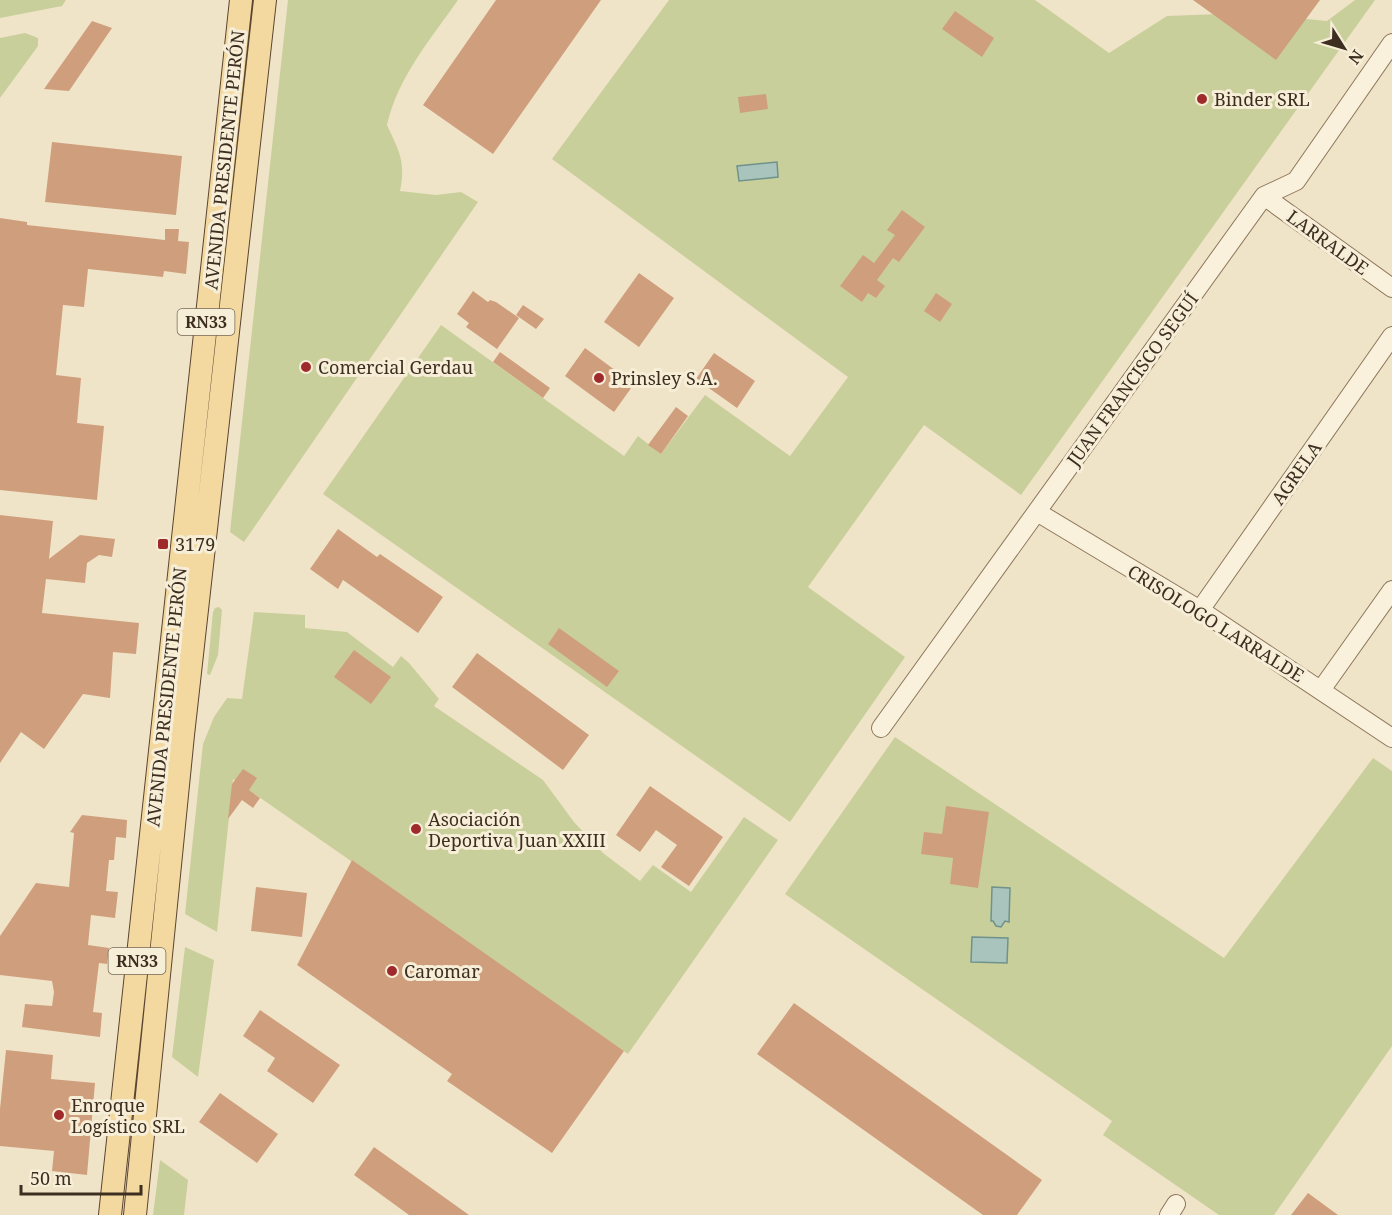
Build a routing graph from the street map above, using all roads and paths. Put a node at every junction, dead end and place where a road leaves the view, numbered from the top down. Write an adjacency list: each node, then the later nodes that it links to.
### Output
1 (241, 0): 13 (main road, AVENIDA PRESIDENTE PERÓN / RN33)
2 (265, 0): 14 (main road, AVENIDA PRESIDENTE PERÓN / RN33)
3 (1392, 43): 4 (street, JUAN FRANCISCO SEGUÍ)
4 (1264, 196): 5 (street, LARRALDE); 7 (street, JUAN FRANCISCO SEGUÍ)
5 (1392, 288)
6 (1392, 336): 9 (street, AGRELA)
7 (1037, 512): 9 (street, CRISOLOGO LARRALDE); 11 (street, JUAN FRANCISCO SEGUÍ)
8 (1392, 590): 10 (street)
9 (1200, 610): 10 (street, CRISOLOGO LARRALDE)
10 (1321, 690): 12 (street, CRISOLOGO LARRALDE)
11 (881, 728)
12 (1392, 738)
13 (110, 1215)
14 (135, 1215)

